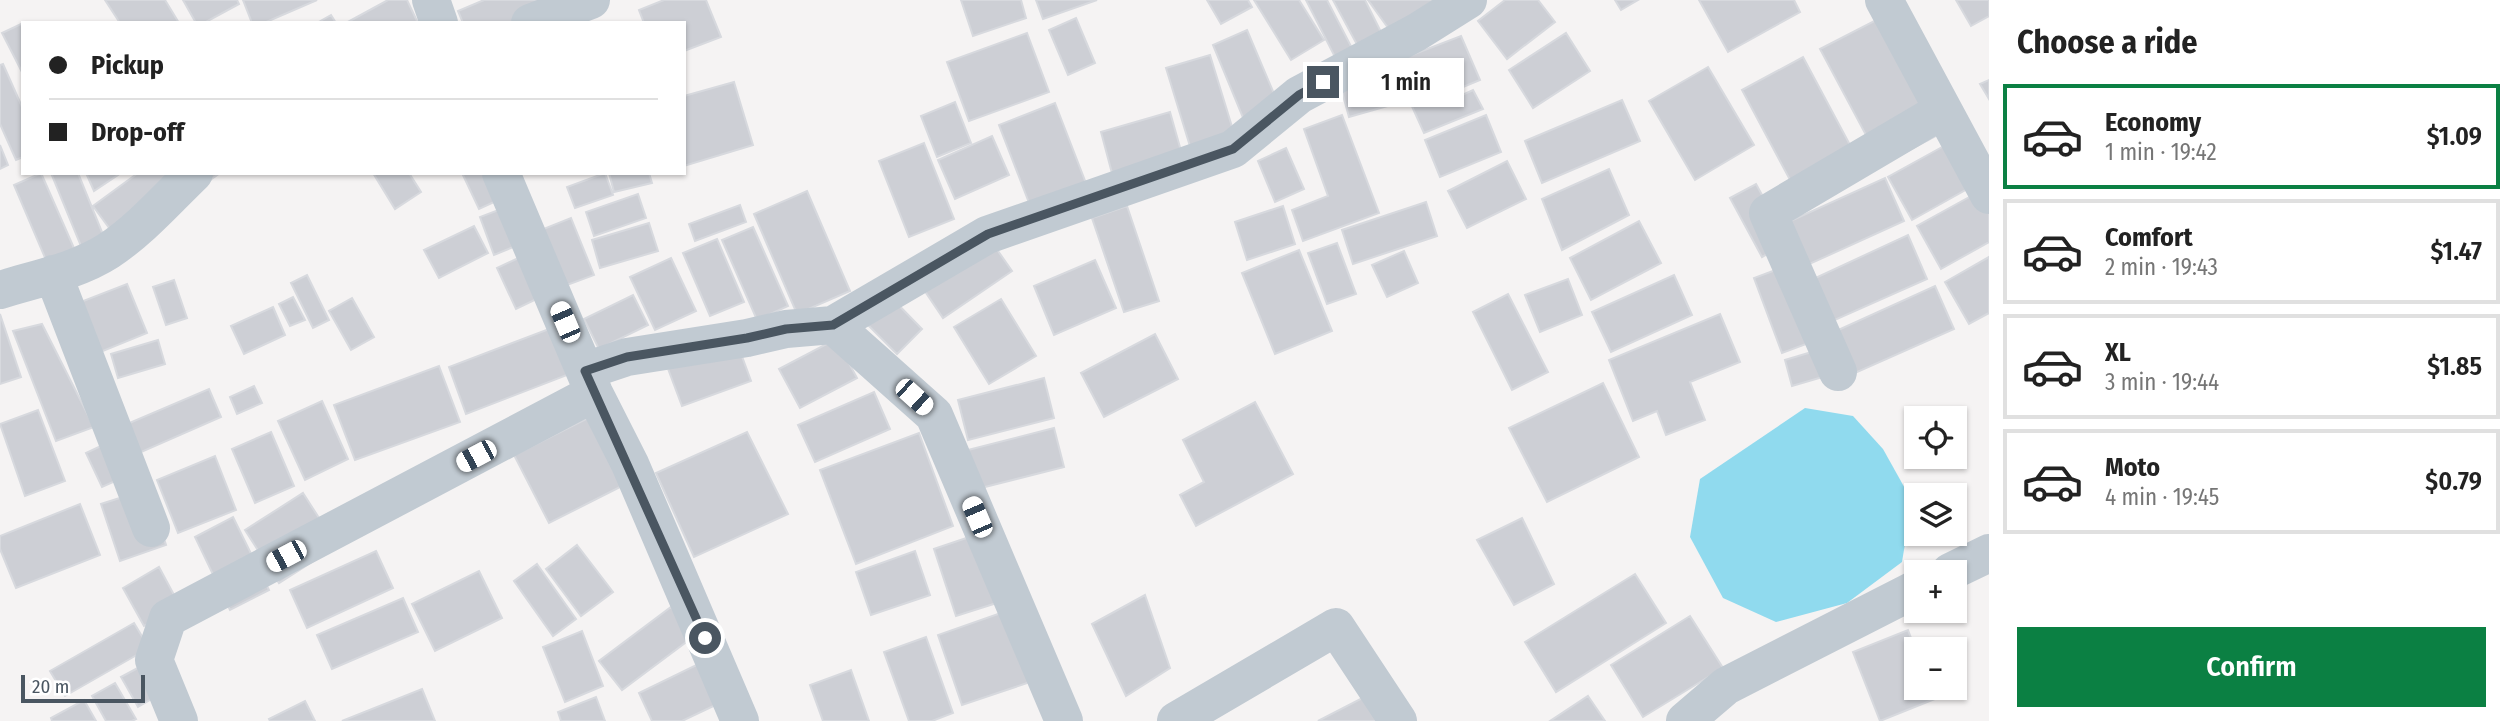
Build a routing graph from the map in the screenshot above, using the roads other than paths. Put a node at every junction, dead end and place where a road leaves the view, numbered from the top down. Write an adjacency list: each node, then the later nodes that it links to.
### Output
1 (431, 0): 5 (street)
2 (591, 0): 6 (street)
3 (1468, 0): 13 (street)
4 (1884, 0): 7 (street)
5 (438, 21)
6 (535, 21)
7 (1943, 110): 10 (street); 14 (street)
8 (192, 175): 11 (street)
9 (502, 175): 15 (street)
10 (1989, 195)
11 (53, 274): 12 (street); 16 (street)
12 (0, 290)
13 (833, 325): 15 (street); 23 (street)
14 (1838, 372)
15 (590, 382): 21 (street); 22 (street)
16 (150, 528)
17 (1989, 553): 18 (street)
18 (1967, 564)
19 (1904, 595): 20 (street)
20 (1690, 719)
21 (179, 721)
22 (740, 721)
23 (1064, 721)
24 (1176, 721): 25 (street)
25 (1398, 721)

